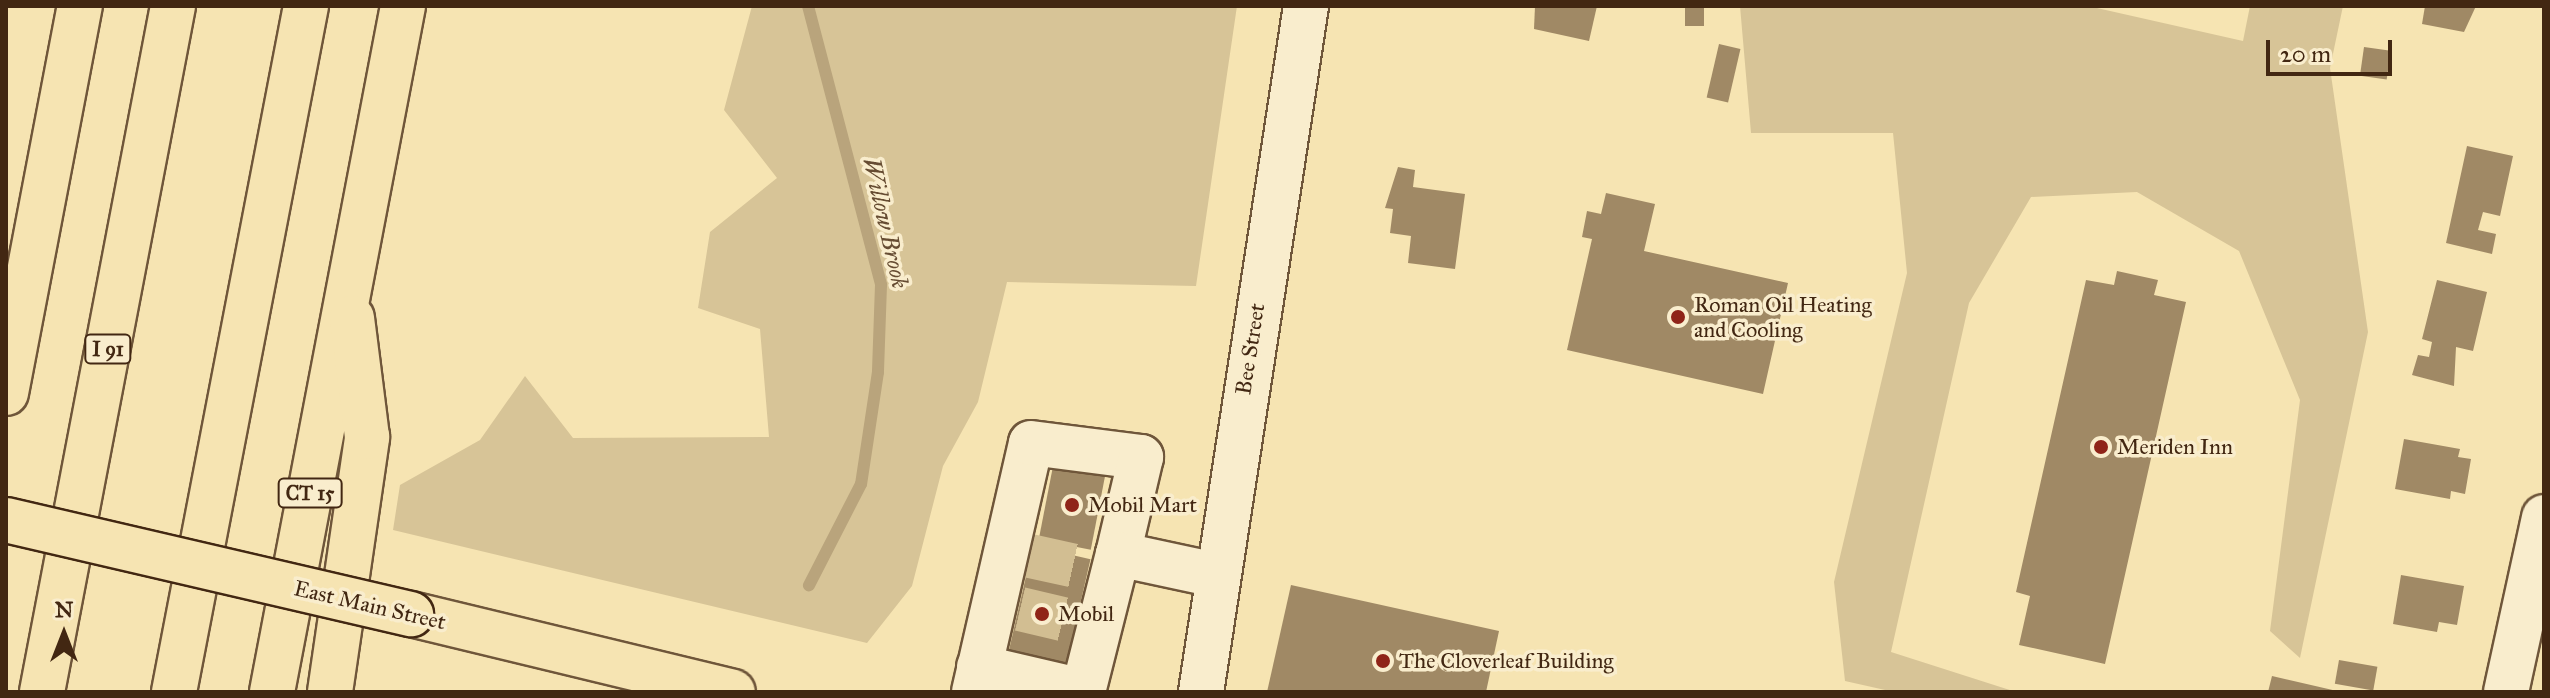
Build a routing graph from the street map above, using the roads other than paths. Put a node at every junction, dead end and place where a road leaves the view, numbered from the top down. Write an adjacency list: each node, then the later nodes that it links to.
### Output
1 (80, 6): 7 (main road)
2 (173, 6): 13 (main road, I 91)
3 (306, 6): 14 (main road)
4 (403, 6): 6 (main road, CT 15)
5 (1306, 6): 11 (street, Bee Street)
6 (348, 295): 15 (main road, CT 15); 16 (main road)
7 (6, 393)
8 (2544, 517): 20 (street)
9 (6, 520): 17 (main road, East Main Street, bridge)
10 (1106, 566): 11 (street); 12 (street); 18 (street)
11 (1216, 575): 19 (street, Bee Street)
12 (976, 679): 18 (street)
13 (42, 692)
14 (174, 692)
15 (272, 692)
16 (330, 692)
17 (733, 692)
18 (1083, 692)
19 (1201, 692)
20 (2506, 692)

